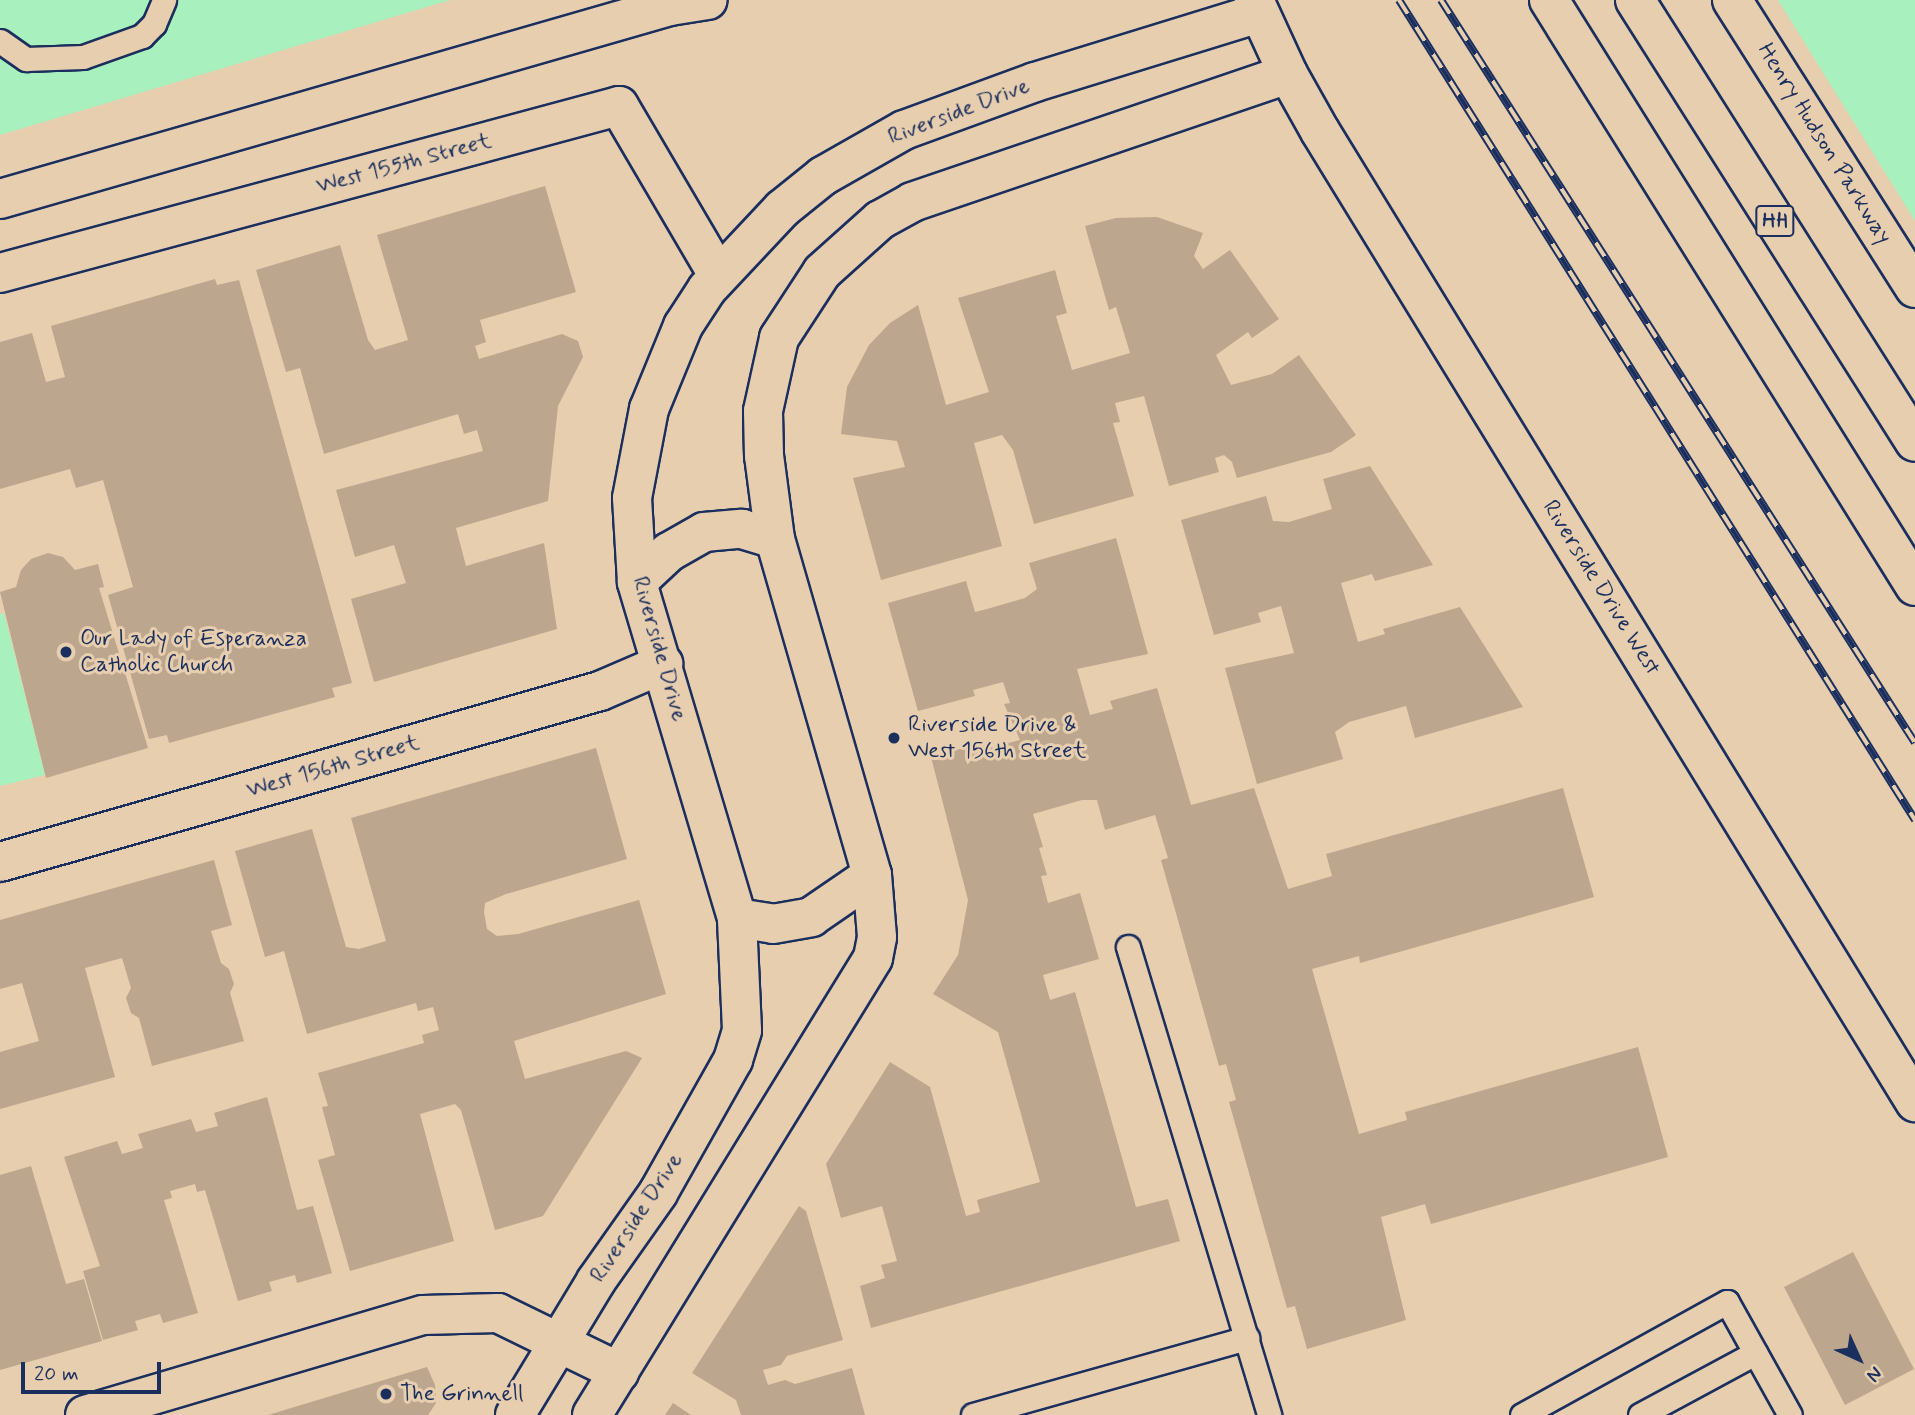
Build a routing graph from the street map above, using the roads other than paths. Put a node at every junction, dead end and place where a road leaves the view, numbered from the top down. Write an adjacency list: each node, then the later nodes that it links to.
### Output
1 (164, 0): 7 (lane)
2 (708, 0): 9 (main road)
3 (1549, 0): 16 (main road)
4 (1634, 0): 13 (main road, HH)
5 (1732, 0): 12 (main road, Henry Hudson Parkway)
6 (1257, 7): 8 (main road, Riverside Drive); 11 (main road, Riverside Drive)
7 (0, 41)
8 (1288, 74): 14 (main road); 22 (main road, Riverside Drive West)
9 (0, 199)
10 (0, 273): 11 (main road, West 155th Street)
11 (718, 275): 15 (main road, Riverside Drive)
12 (1915, 288)
13 (1915, 442)
14 (775, 540): 15 (main road); 19 (main road)
15 (637, 582): 17 (main road, Riverside Drive)
16 (1915, 586)
17 (663, 664): 18 (main road, West 156th Street); 20 (main road, Riverside Drive)
18 (0, 862)
19 (872, 875): 20 (main road); 26 (main road)
20 (737, 918): 24 (main road, Riverside Drive)
21 (1128, 947): 23 (lane)
22 (1915, 1102)
23 (1247, 1338): 30 (lane); 31 (lane)
24 (560, 1343): 26 (main road); 27 (main road); 28 (main road, Riverside Drive)
25 (1755, 1353): 32 (lane); 33 (lane); 34 (lane)
26 (619, 1372): 29 (main road)
27 (85, 1415)
28 (515, 1415)
29 (592, 1415)
30 (973, 1415)
31 (1269, 1415)
32 (1522, 1415)
33 (1640, 1415)
34 (1790, 1415)

